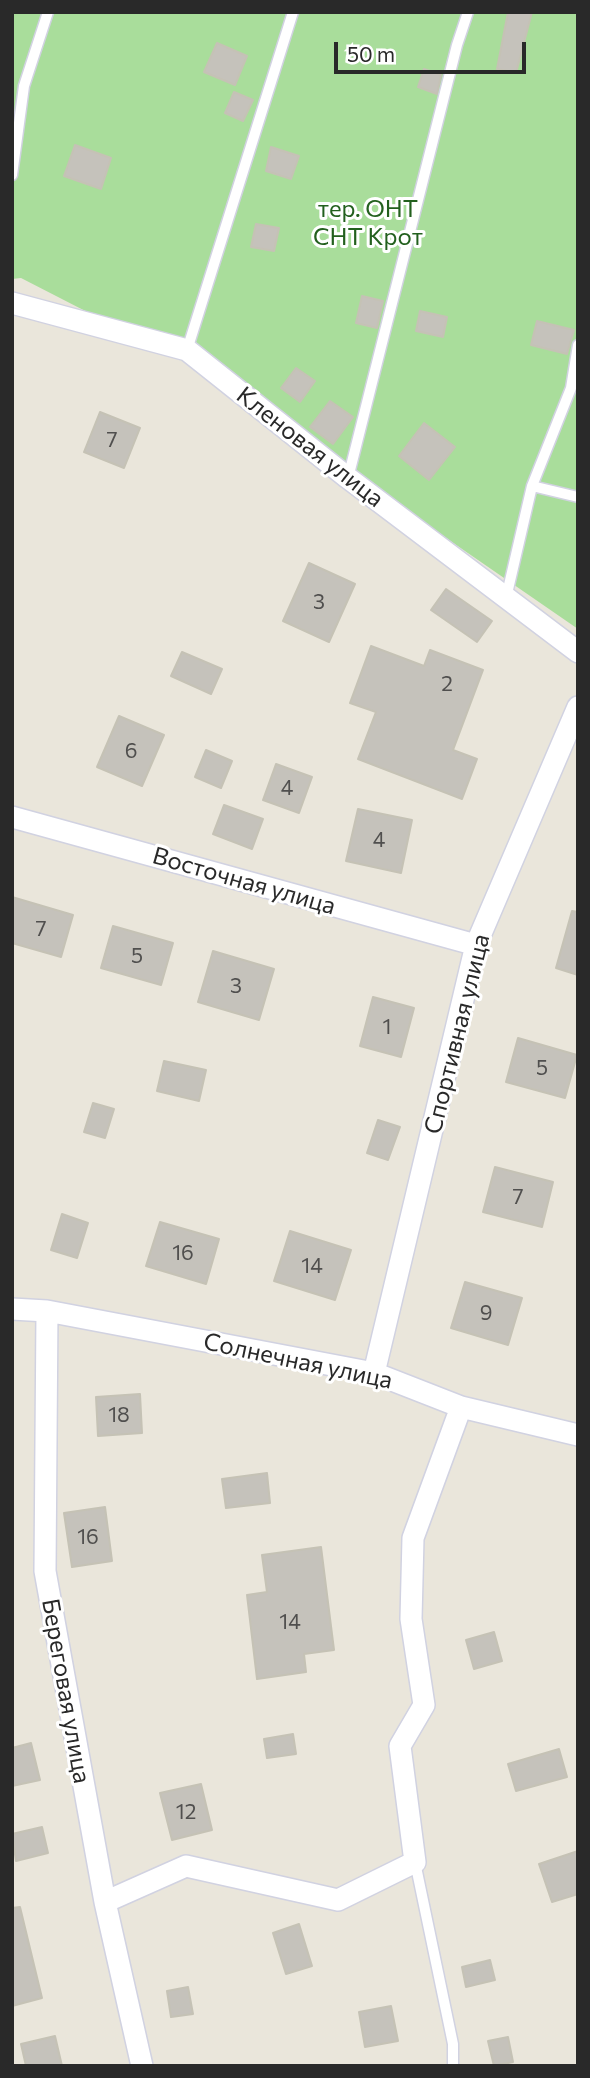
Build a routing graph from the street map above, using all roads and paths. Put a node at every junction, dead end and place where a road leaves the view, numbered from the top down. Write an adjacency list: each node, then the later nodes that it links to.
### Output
1 (48, 12): 4 (lane)
2 (293, 12): 7 (lane)
3 (468, 12): 9 (lane)
4 (12, 175)
5 (12, 303): 7 (street, Кленовая улица)
6 (578, 345): 8 (lane)
7 (187, 350): 9 (street, Кленовая улица)
8 (574, 389): 10 (lane)
9 (348, 478): 12 (street, Кленовая улица)
10 (532, 486): 11 (lane); 12 (lane)
11 (578, 497)
12 (506, 598): 13 (street, Кленовая улица)
13 (578, 652)
14 (578, 707): 16 (street, Спортивная улица)
15 (12, 817): 16 (street, Восточная улица)
16 (476, 945): 19 (street, Спортивная улица)
17 (12, 1309): 18 (street, Солнечная улица)
18 (47, 1311): 19 (street, Солнечная улица); 23 (street, Береговая улица)
19 (374, 1373): 20 (street, Солнечная улица)
20 (461, 1407): 21 (street, Солнечная улица); 22 (street)
21 (578, 1435)
22 (415, 1862): 23 (street); 25 (lane)
23 (105, 1902): 24 (street, Береговая улица)
24 (142, 2066)
25 (453, 2066)

